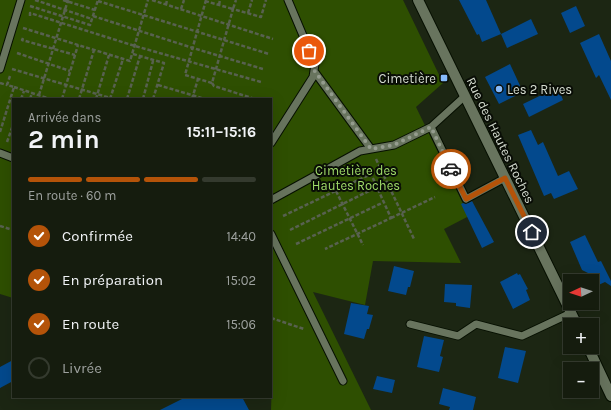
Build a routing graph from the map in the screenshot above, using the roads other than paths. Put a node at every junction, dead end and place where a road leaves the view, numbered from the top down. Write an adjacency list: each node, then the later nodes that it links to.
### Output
1 (288, 0): 5 (lane)
2 (418, 0): 6 (street, Rue des Hautes Roches)
3 (20, 2): 4 (lane)
4 (0, 69)
5 (314, 70): 8 (lane); 9 (lane)
6 (465, 96): 7 (lane); 12 (street, Rue des Hautes Roches)
7 (431, 127): 9 (lane); 12 (lane)
8 (272, 141)
9 (371, 149): 13 (lane)
10 (0, 154): 11 (lane)
11 (12, 158)
12 (505, 178): 15 (street, Rue des Hautes Roches)
13 (272, 197)
14 (272, 236): 19 (lane)
15 (571, 314): 16 (street, Rue des Hautes Roches); 17 (lane)
16 (573, 318)
17 (410, 324)
18 (591, 354): 20 (street)
19 (343, 381)
20 (611, 396)

